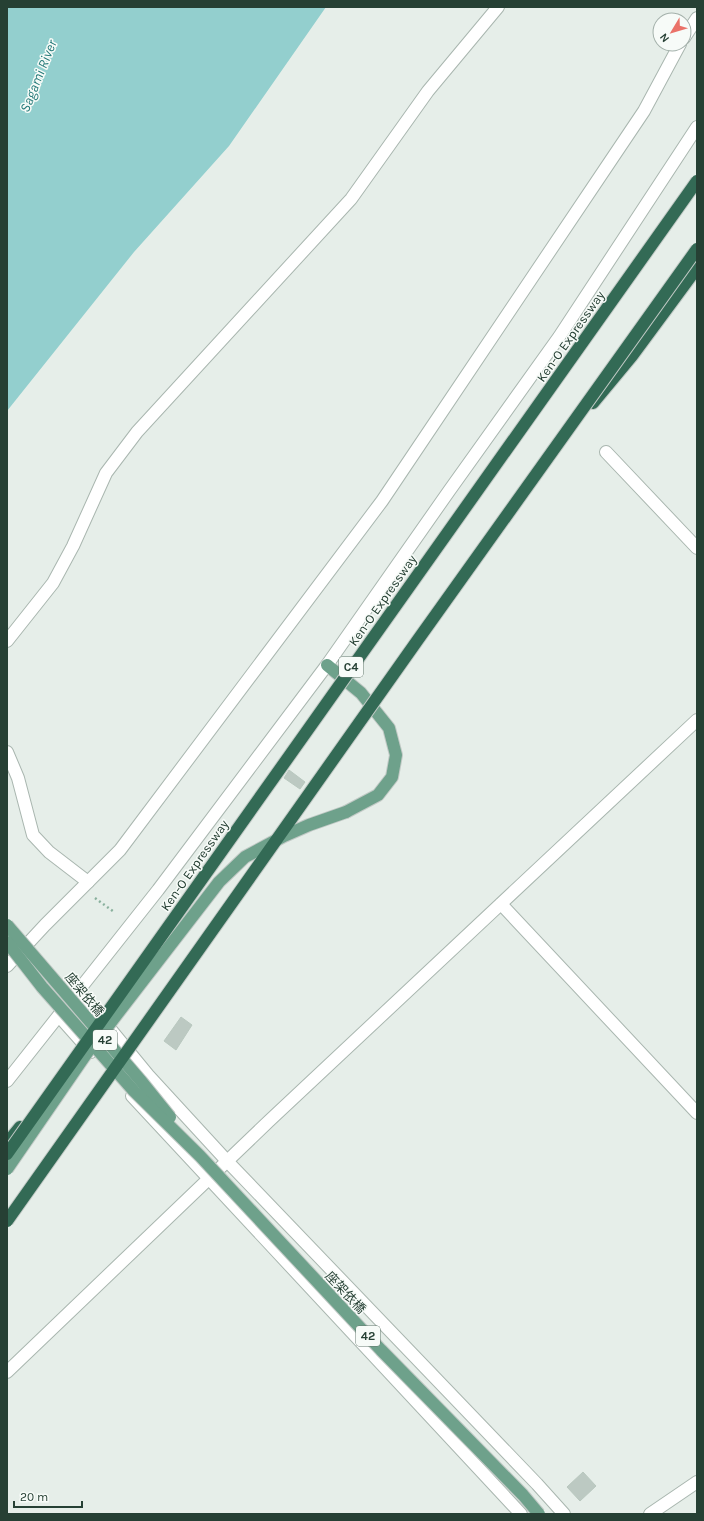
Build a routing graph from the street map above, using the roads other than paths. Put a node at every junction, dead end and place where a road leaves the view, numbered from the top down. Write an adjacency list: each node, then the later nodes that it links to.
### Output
1 (498, 7): 10 (street)
2 (676, 52): 14 (street)
3 (697, 127): 11 (street)
4 (697, 181): 22 (highway, Ken-O Expressway / C4, bridge)
5 (697, 249): 8 (highway, bridge)
6 (697, 268): 8 (highway, bridge)
7 (606, 452): 9 (street)
8 (550, 454): 30 (highway, bridge)
9 (697, 548)
10 (7, 641)
11 (327, 665): 19 (street); 21 (main road, bridge)
12 (697, 720): 15 (street)
13 (7, 752): 14 (street)
14 (86, 885): 18 (street)
15 (501, 904): 24 (street); 27 (street)
16 (7, 925): 21 (main road, 座架依橋 / 42, bridge)
17 (7, 942): 21 (main road, 座架依橋 / 42, bridge)
18 (7, 966)
19 (79, 991): 20 (street); 27 (street)
20 (59, 1016): 23 (street); 29 (street)
21 (97, 1040): 28 (main road, bridge); 36 (main road, 座架依橋 / 42, bridge)
22 (60, 1079): 25 (highway, bridge); 26 (highway, Ken-O Expressway / C4, bridge)
23 (7, 1081)
24 (697, 1114)
25 (7, 1143)
26 (7, 1154)
27 (227, 1161): 29 (street); 37 (street)
28 (7, 1169)
29 (209, 1180): 33 (street); 35 (street)
30 (32, 1185): 31 (highway, bridge); 32 (highway, bridge)
31 (7, 1221)
32 (7, 1226)
33 (7, 1372)
34 (697, 1482): 38 (street)
35 (521, 1514)
36 (539, 1514)
37 (564, 1514)
38 (650, 1514)

